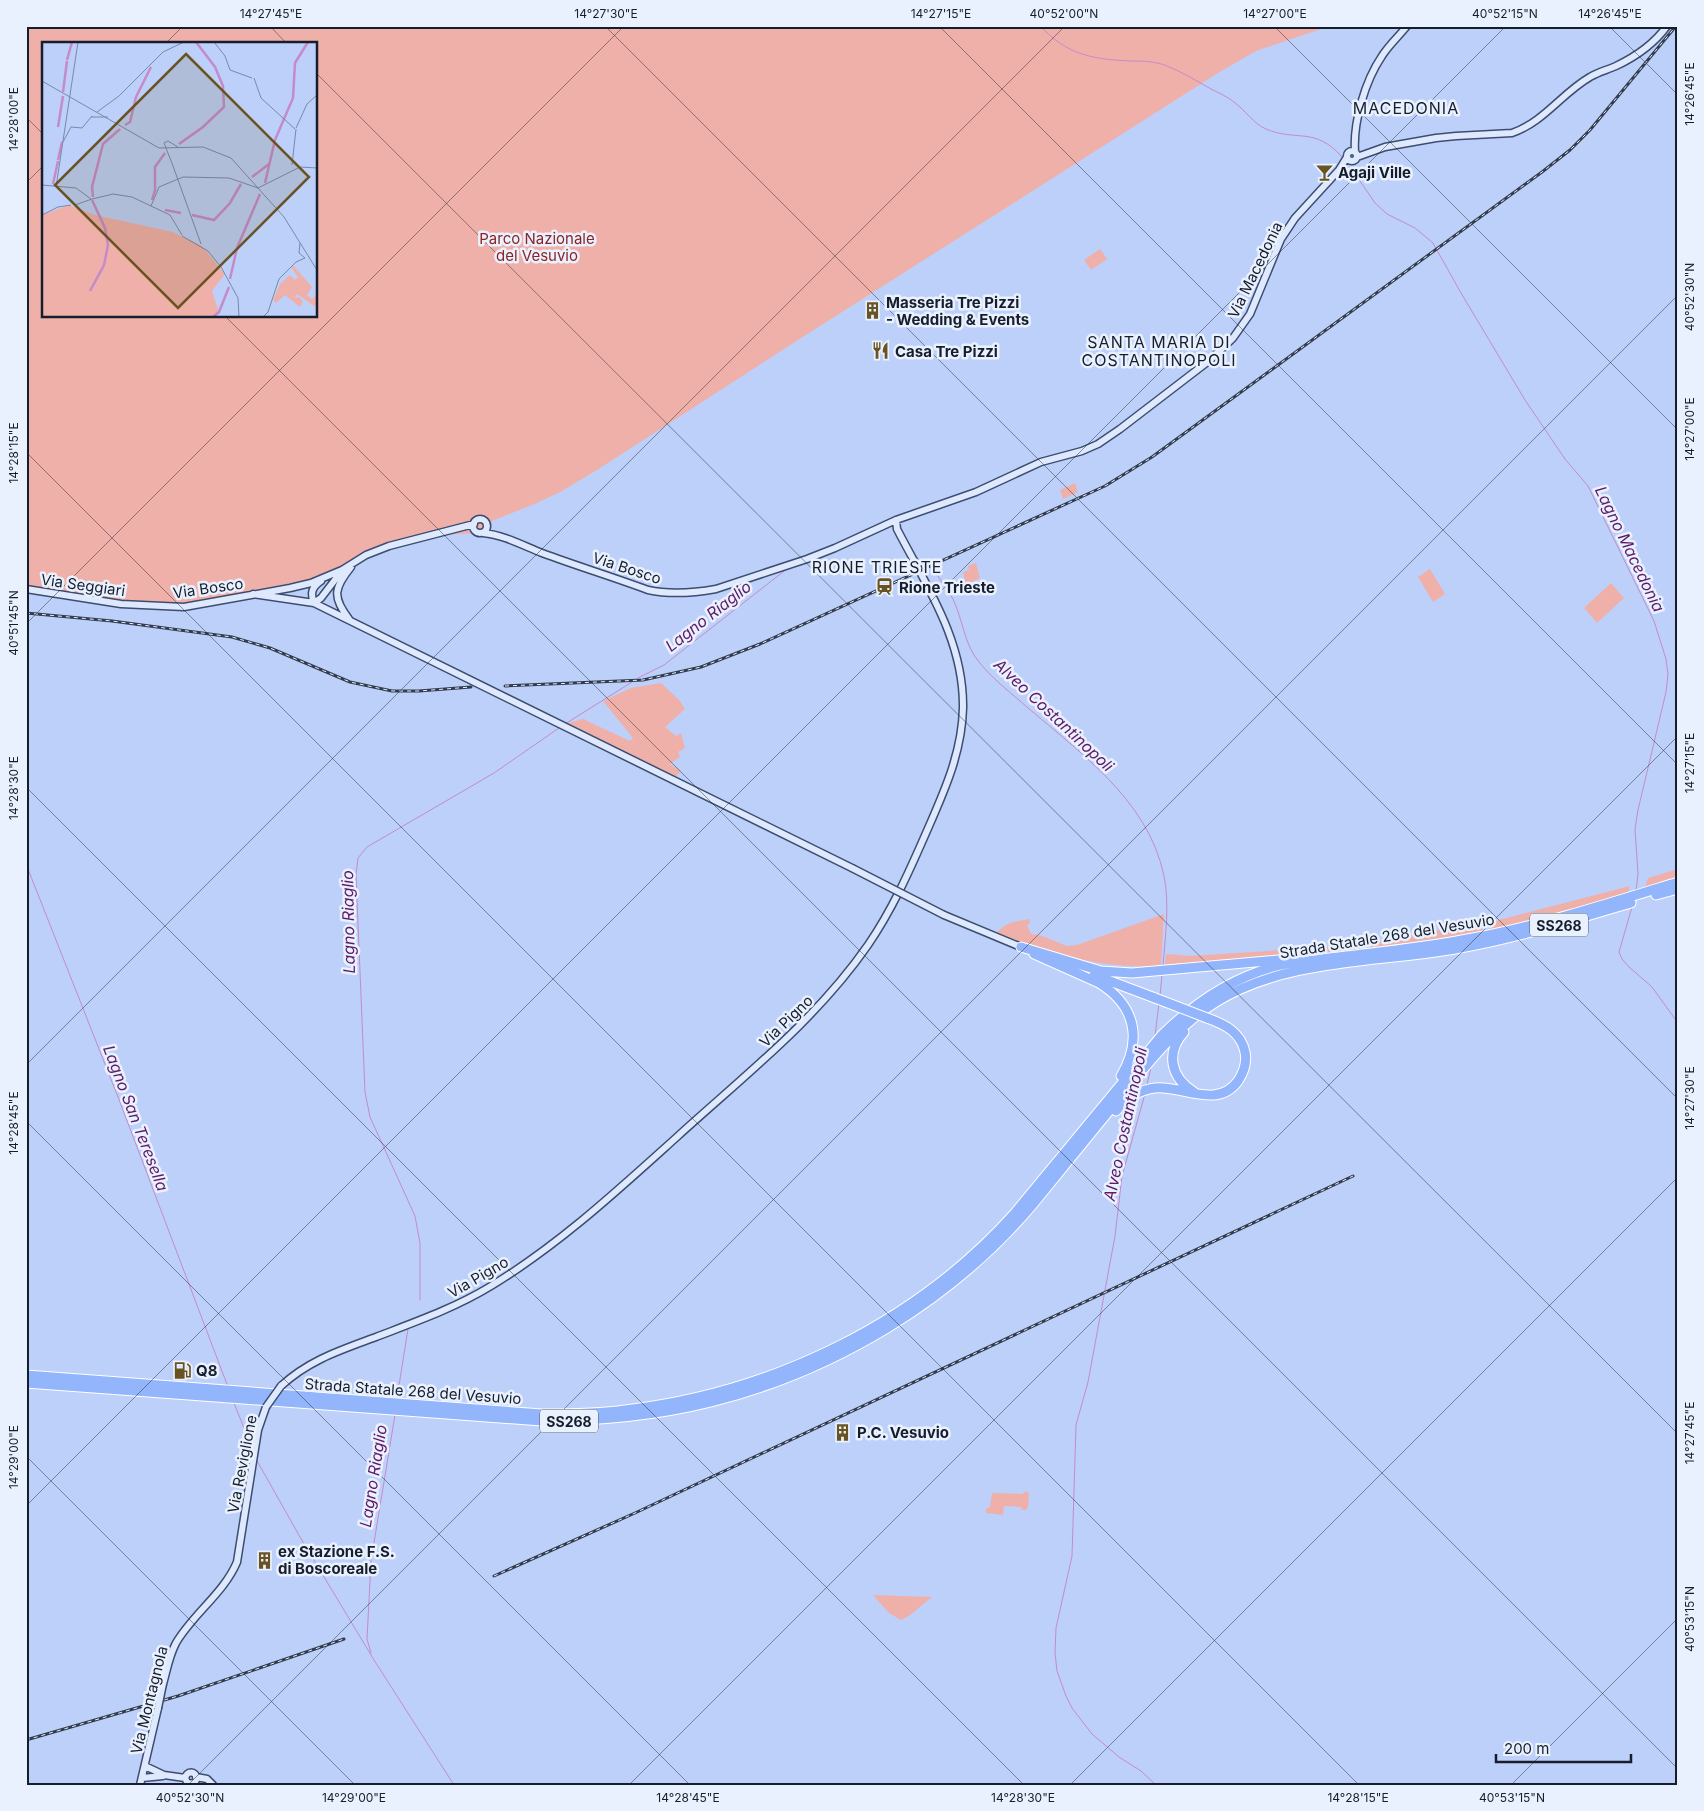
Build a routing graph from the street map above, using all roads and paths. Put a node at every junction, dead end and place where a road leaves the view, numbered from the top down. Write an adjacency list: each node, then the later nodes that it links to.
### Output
1 (1407, 26): 3 (main road)
2 (1668, 26): 3 (main road, Via Macedonia)
3 (1352, 156): 4 (main road, Via Macedonia)
4 (896, 520): 6 (main road, Via Bosco); 26 (main road, Via Pigno)
5 (475, 528): 6 (main road, Via Bosco); 6 (main road, Via Bosco); 7 (main road, Via Bosco)
6 (485, 530)
7 (354, 562): 8 (main road, Via Bosco); 14 (main road)
8 (342, 570): 9 (main road, Via Bosco); 12 (main road, Via Bosco)
9 (323, 579): 11 (main road, Via Bosco); 12 (main road)
10 (26, 589): 13 (main road, Via Seggiari)
11 (253, 594): 12 (main road, Via Bosco); 13 (main road, Via Bosco)
12 (314, 603): 14 (main road)
13 (136, 605)
14 (350, 620): 18 (main road, bridge)
15 (1678, 882): 17 (highway, Strada Statale 268 del Vesuvio / SS268)
16 (1678, 889): 17 (highway, Strada Statale 268 del Vesuvio / SS268)
17 (1645, 895): 20 (highway, Strada Statale 268 del Vesuvio / SS268)
18 (1021, 947): 19 (highway); 23 (highway, bridge); 25 (highway)
19 (1327, 958): 20 (highway, Strada Statale 268 del Vesuvio / SS268); 22 (highway, Strada Statale 268 del Vesuvio / SS268)
20 (1363, 958): 21 (highway, Strada Statale 268 del Vesuvio / SS268)
21 (1245, 986): 22 (highway, Strada Statale 268 del Vesuvio / SS268); 23 (highway)
22 (1154, 1050): 24 (highway, Strada Statale 268 del Vesuvio / SS268); 25 (highway, Strada Statale 268 del Vesuvio / SS268)
23 (1196, 1094): 24 (highway)
24 (1075, 1152): 28 (highway, Strada Statale 268 del Vesuvio / SS268)
25 (1062, 1157): 27 (highway, Strada Statale 268 del Vesuvio / SS268)
26 (331, 1355): 29 (main road, Via Reviglione, bridge)
27 (26, 1375)
28 (26, 1383)
29 (239, 1552): 30 (main road, Via Montagnola, bridge)
30 (145, 1766): 31 (main road); 32 (main road, Via Montagnola)
31 (164, 1776): 32 (main road); 33 (main road)
32 (141, 1781)
33 (213, 1785)

